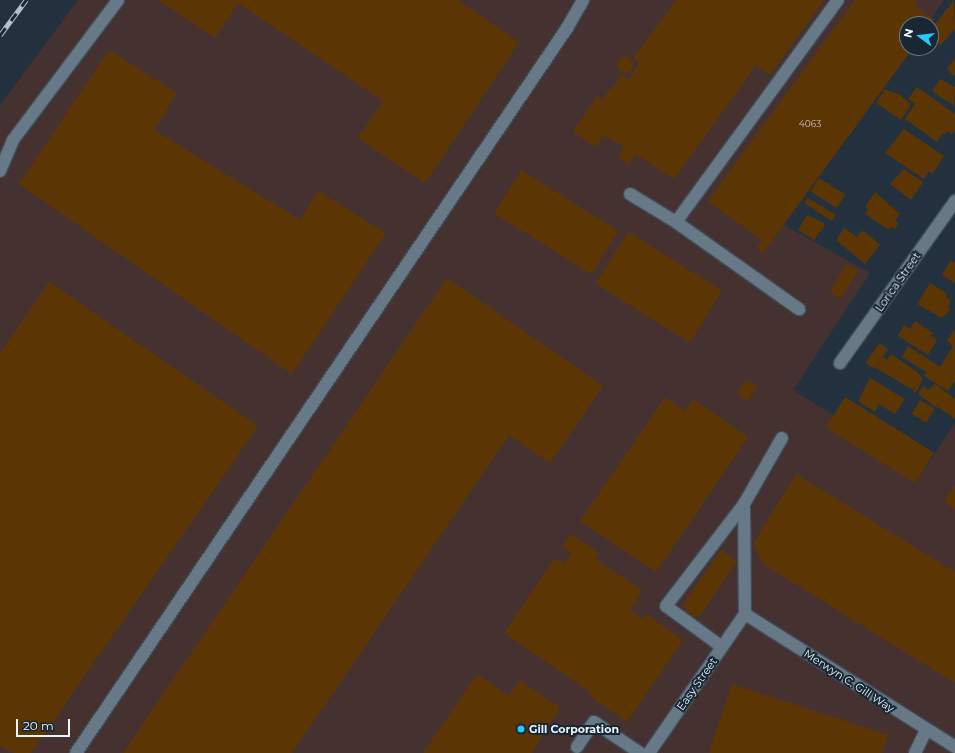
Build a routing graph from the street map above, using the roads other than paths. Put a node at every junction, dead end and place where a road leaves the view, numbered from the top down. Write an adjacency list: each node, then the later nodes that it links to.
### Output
1 (118, 0): 4 (street)
2 (583, 0): 17 (street)
3 (838, 0): 7 (street)
4 (0, 171)
5 (630, 194): 7 (street)
6 (955, 201): 9 (street, Lorica Street)
7 (676, 222): 8 (street)
8 (799, 309)
9 (840, 363)
10 (782, 438): 11 (street)
11 (744, 504): 12 (street); 13 (street)
12 (745, 614): 13 (street, Easy Street); 14 (street, Merwyn C. Gill Way)
13 (722, 647): 19 (street, Easy Street)
14 (926, 730): 16 (street, Merwyn C. Gill Way); 20 (street)
15 (577, 747): 18 (street)
16 (955, 747)
17 (76, 753)
18 (640, 753)
19 (649, 753)
20 (915, 753)

